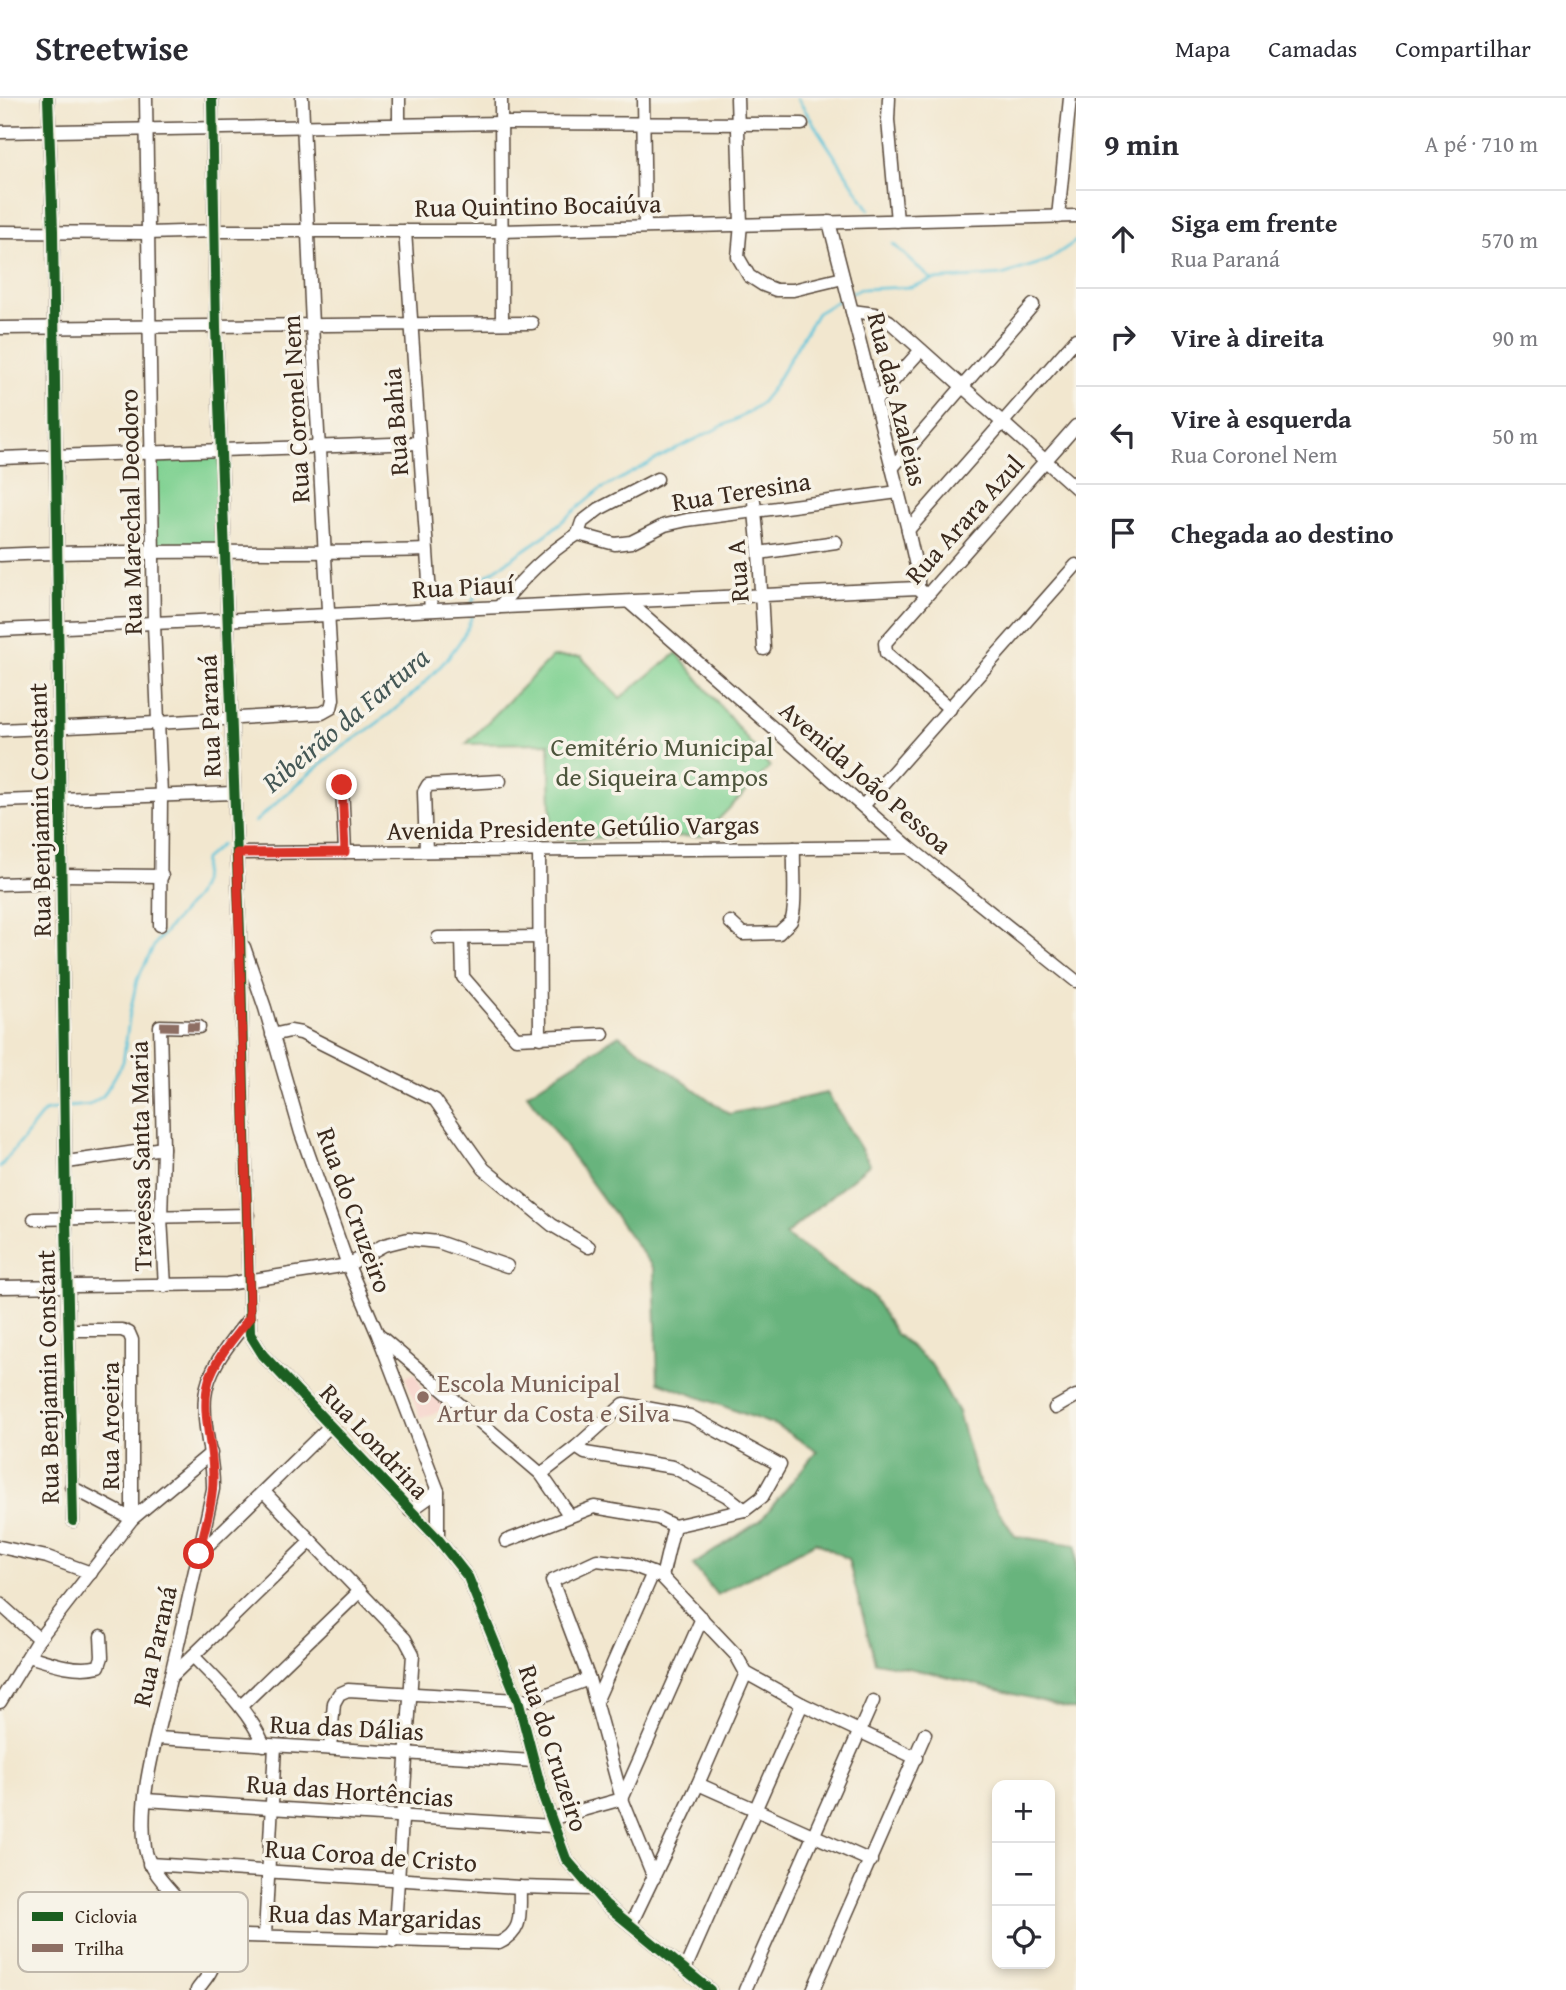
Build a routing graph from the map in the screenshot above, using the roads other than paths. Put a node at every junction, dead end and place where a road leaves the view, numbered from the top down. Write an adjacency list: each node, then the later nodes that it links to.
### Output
1 (48, 98): 19 (street, Rua Benjamin Constant)
2 (146, 98): 18 (street, Rua Marechal Deodoro)
3 (212, 98): 17 (street, Rua Paraná)
4 (302, 98): 16 (street, Rua Coronel Nem)
5 (399, 98): 13 (street)
6 (501, 98): 12 (street)
7 (643, 98): 14 (street)
8 (737, 98): 11 (street)
9 (889, 98): 24 (street)
10 (1070, 98): 21 (street)
11 (738, 122): 14 (street); 15 (street); 26 (street)
12 (501, 123): 13 (street); 14 (street); 31 (street)
13 (399, 124): 16 (street)
14 (643, 124): 27 (street)
15 (802, 124)
16 (304, 127): 17 (street); 29 (street, Rua Coronel Nem)
17 (212, 129): 18 (street); 28 (street, Rua Paraná)
18 (147, 130): 19 (street); 34 (street, Rua Marechal Deodoro)
19 (49, 131): 20 (street); 33 (street, Rua Benjamin Constant)
20 (0, 132)
21 (1071, 133): 23 (street)
22 (1076, 216): 23 (street, Rua Quintino Bocaiúva)
23 (1059, 217): 24 (street, Rua Quintino Bocaiúva)
24 (897, 221): 25 (street, Rua Quintino Bocaiúva)
25 (829, 222): 26 (street, Rua Quintino Bocaiúva); 35 (street, Rua das Azaleias)
26 (741, 224): 27 (street, Rua Quintino Bocaiúva); 35 (street)
27 (645, 226): 31 (street, Rua Quintino Bocaiúva)
28 (216, 231): 29 (street, Rua Quintino Bocaiúva); 34 (street, Rua Quintino Bocaiúva); 42 (street, Rua Paraná)
29 (309, 231): 30 (street, Rua Quintino Bocaiúva); 40 (street, Rua Coronel Nem)
30 (405, 231): 31 (street, Rua Quintino Bocaiúva); 41 (street, Rua Bahia)
31 (501, 231): 38 (street)
32 (0, 232): 33 (street, Rua Quintino Bocaiúva)
33 (53, 232): 34 (street, Rua Quintino Bocaiúva); 44 (street, Rua Benjamin Constant)
34 (148, 233): 45 (street, Rua Marechal Deodoro)
35 (844, 283): 37 (street, Rua das Azaleias)
36 (1033, 305): 48 (street)
37 (851, 308): 47 (street); 49 (street, Rua das Azaleias)
38 (502, 323): 39 (street); 41 (street)
39 (532, 323)
40 (312, 325): 41 (street); 42 (street); 53 (street, Rua Coronel Nem)
41 (411, 325): 52 (street, Rua Bahia)
42 (216, 327): 45 (street); 54 (street, Rua Paraná)
43 (0, 328): 44 (street)
44 (54, 328): 45 (street); 56 (street, Rua Benjamin Constant)
45 (150, 328): 55 (street, Rua Marechal Deodoro)
46 (1076, 339): 50 (street)
47 (921, 350): 48 (street); 49 (street)
48 (963, 386): 50 (street); 59 (street)
49 (875, 401): 59 (street, Rua das Azaleias)
50 (1003, 422): 58 (street); 65 (street)
51 (1076, 426): 58 (street, Rua Arara Azul)
52 (419, 443): 53 (street); 69 (street, Rua Bahia)
53 (320, 447): 54 (street); 72 (street, Rua Coronel Nem)
54 (222, 450): 55 (street); 68 (street, Rua Paraná)
55 (151, 454): 56 (street); 71 (street, Rua Marechal Deodoro)
56 (55, 456): 57 (street); 70 (street, Rua Benjamin Constant)
57 (0, 458)
58 (1045, 461): 61 (street); 76 (street, Rua Arara Azul)
59 (892, 468): 63 (street, Rua das Azaleias)
60 (657, 479): 66 (street)
61 (1076, 488)
62 (753, 491): 64 (street, Rua A)
63 (898, 492): 64 (street, Rua Teresina); 65 (street, Rua das Azaleias)
64 (755, 510): 66 (street, Rua Teresina); 73 (street, Rua A)
65 (908, 530): 76 (street, Rua das Azaleias)
66 (578, 534): 79 (street)
67 (836, 541): 73 (street)
68 (226, 550): 71 (street); 72 (street); 82 (street, Rua Paraná)
69 (426, 550): 72 (street); 80 (street, Rua Bahia)
70 (58, 552): 71 (street); 74 (street); 84 (street, Rua Benjamin Constant)
71 (153, 552): 83 (street, Rua Marechal Deodoro)
72 (326, 553): 81 (street, Rua Coronel Nem)
73 (759, 553): 77 (street, Rua A)
74 (0, 555)
75 (1076, 565): 87 (street)
76 (922, 592): 77 (street, Rua Piauí); 87 (street, Rua Arara Azul)
77 (761, 595): 78 (street, Rua Piauí); 86 (street, Rua A)
78 (630, 603): 79 (street, Rua Piauí); 98 (street, Avenida João Pessoa)
79 (499, 607): 80 (street, Rua Piauí)
80 (431, 610): 81 (street, Rua Piauí)
81 (330, 618): 82 (street, Rua Piauí); 88 (street, Rua Coronel Nem)
82 (228, 621): 83 (street, Rua Piauí); 88 (street, Rua Paraná)
83 (154, 624): 84 (street, Rua Piauí); 89 (street, Rua Marechal Deodoro)
84 (60, 628): 85 (street, Rua Piauí); 90 (street, Rua Benjamin Constant)
85 (0, 630)
86 (764, 649)
87 (950, 709): 98 (street)
88 (233, 719): 89 (street); 94 (street, Rua Paraná)
89 (158, 723): 90 (street); 95 (street, Rua Marechal Deodoro)
90 (61, 728): 91 (street); 96 (street, Rua Benjamin Constant)
91 (0, 730)
92 (500, 781): 102 (street)
93 (342, 785): 103 (street)
94 (234, 793): 95 (street); 104 (street, Rua Paraná)
95 (161, 794): 96 (street); 105 (street, Rua Marechal Deodoro)
96 (61, 799): 97 (street); 106 (street, Rua Benjamin Constant)
97 (0, 801)
98 (863, 806): 99 (street, Avenida João Pessoa)
99 (909, 847): 100 (street, Avenida Presidente Getúlio Vargas); 114 (street, Avenida João Pessoa)
100 (794, 848): 101 (street, Avenida Presidente Getúlio Vargas); 108 (street)
101 (539, 850): 102 (street, Avenida Presidente Getúlio Vargas); 111 (street)
102 (426, 851): 103 (street, Avenida Presidente Getúlio Vargas)
103 (345, 852): 104 (street, Avenida Presidente Getúlio Vargas)
104 (237, 853): 110 (street, Rua Paraná)
105 (162, 876): 106 (street); 109 (street, Rua Marechal Deodoro)
106 (62, 878): 107 (street); 122 (street, Rua Benjamin Constant)
107 (0, 884)
108 (730, 922)
109 (160, 925)
110 (240, 934): 115 (street, Rua do Cruzeiro); 116 (street, Rua Paraná)
111 (540, 937): 113 (street); 120 (street)
112 (438, 938): 113 (street)
113 (462, 938): 120 (street)
114 (1076, 981)
115 (265, 1008): 116 (street); 119 (street, Rua do Cruzeiro)
116 (242, 1014): 123 (street, Rua Paraná)
117 (199, 1027): 121 (street, Travessa Santa Maria)
118 (603, 1034): 120 (street)
119 (272, 1035): 127 (street); 128 (street, Rua do Cruzeiro)
120 (540, 1038)
121 (163, 1148): 122 (street); 125 (street, Travessa Santa Maria)
122 (67, 1162): 124 (street, Rua Benjamin Constant)
123 (247, 1215): 125 (street); 130 (street, Rua Paraná)
124 (66, 1218): 125 (street); 126 (street); 133 (street, Rua Benjamin Constant)
125 (161, 1218): 131 (street, Travessa Santa Maria)
126 (34, 1219)
127 (589, 1247)
128 (348, 1265): 129 (street); 130 (street); 137 (street, Rua do Cruzeiro)
129 (507, 1266)
130 (250, 1281): 131 (street); 134 (street, Rua Paraná)
131 (165, 1286): 133 (street)
132 (0, 1287): 133 (street)
133 (68, 1287): 135 (street, Rua Benjamin Constant)
134 (250, 1317): 136 (street, Rua Paraná); 142 (street, Rua Paraná)
135 (69, 1330): 144 (street, Rua Benjamin Constant); 150 (street, Rua Aroeira)
136 (250, 1334): 140 (street, Rua Londrina)
137 (378, 1335): 143 (street); 145 (street, Rua do Cruzeiro)
138 (1076, 1395): 139 (street)
139 (1055, 1408)
140 (330, 1426): 146 (street); 148 (street, Rua Londrina)
141 (576, 1447): 143 (street); 147 (street); 147 (street)
142 (211, 1453): 150 (street); 157 (street, Rua Paraná)
143 (541, 1474): 149 (street)
144 (71, 1488): 150 (street); 151 (street, Rua Benjamin Constant)
145 (438, 1491): 148 (street, Rua Londrina); 153 (street, Rua do Cruzeiro)
146 (264, 1492): 154 (street); 157 (street)
147 (745, 1510): 152 (street)
148 (410, 1511): 153 (street, Rua Londrina)
149 (570, 1517): 152 (street); 155 (street)
150 (132, 1519): 158 (street)
151 (73, 1521)
152 (674, 1526): 159 (street)
153 (438, 1539): 160 (street, Rua Londrina)
154 (311, 1541): 161 (street); 167 (street)
155 (506, 1541)
156 (0, 1547): 158 (street)
157 (199, 1554): 169 (street, Rua Paraná)
158 (90, 1573): 165 (street)
159 (657, 1575): 163 (street); 170 (street); 175 (street)
160 (468, 1577): 173 (street, Rua do Cruzeiro)
161 (360, 1591): 171 (street); 177 (street)
162 (0, 1604): 165 (street)
163 (702, 1618): 168 (street); 187 (street)
164 (101, 1636): 166 (street)
165 (39, 1639): 166 (street)
166 (29, 1656): 172 (street)
167 (193, 1656): 169 (street); 177 (street)
168 (747, 1673): 176 (street); 186 (street)
169 (171, 1677): 180 (street, Rua Paraná)
170 (589, 1679): 173 (street); 175 (street)
171 (410, 1693): 173 (street); 182 (street); 183 (street)
172 (0, 1700)
173 (518, 1700): 185 (street, Rua do Cruzeiro)
174 (873, 1701): 178 (street)
175 (596, 1702): 187 (street)
176 (803, 1704): 178 (street); 190 (street)
177 (241, 1706): 181 (street)
178 (858, 1731): 184 (street); 193 (street)
179 (925, 1734): 184 (street)
180 (157, 1738): 181 (street, Rua das Dálias); 188 (street, Rua Paraná)
181 (269, 1745): 182 (street, Rua das Dálias); 189 (street)
182 (330, 1748): 183 (street, Rua das Dálias)
183 (406, 1753): 185 (street, Rua das Dálias); 191 (street)
184 (916, 1758): 194 (street)
185 (534, 1761): 192 (street, Rua do Cruzeiro)
186 (698, 1784): 190 (street); 198 (street)
187 (622, 1799): 192 (street, Rua das Hortências); 198 (street)
188 (145, 1800): 189 (street, Rua das Hortências); 195 (street, Rua Paraná)
189 (272, 1808): 191 (street, Rua das Hortências); 196 (street)
190 (754, 1810): 193 (street); 206 (street)
191 (402, 1816): 192 (street, Rua das Hortências); 197 (street)
192 (551, 1823): 200 (street, Rua do Cruzeiro)
193 (813, 1836): 194 (street); 210 (street)
194 (871, 1861): 211 (street)
195 (149, 1864): 196 (street, Rua Coroa de Cristo); 201 (street)
196 (269, 1871): 197 (street, Rua Coroa de Cristo); 204 (street)
197 (398, 1878): 199 (street, Rua Coroa de Cristo); 205 (street)
198 (654, 1878): 202 (street)
199 (520, 1887): 200 (street, Rua Coroa de Cristo); 205 (street, Rua das Margaridas)
200 (591, 1889): 202 (street, Rua do Cruzeiro)
201 (173, 1892)
202 (631, 1924): 206 (street, Rua do Cruzeiro)
203 (248, 1935): 204 (street, Rua das Margaridas)
204 (265, 1935): 205 (street, Rua das Margaridas)
205 (394, 1941)
206 (685, 1969): 209 (street, Rua do Cruzeiro)
207 (210, 1972): 208 (street)
208 (197, 1990)
209 (710, 1990)
210 (745, 1990)
211 (813, 1990)

